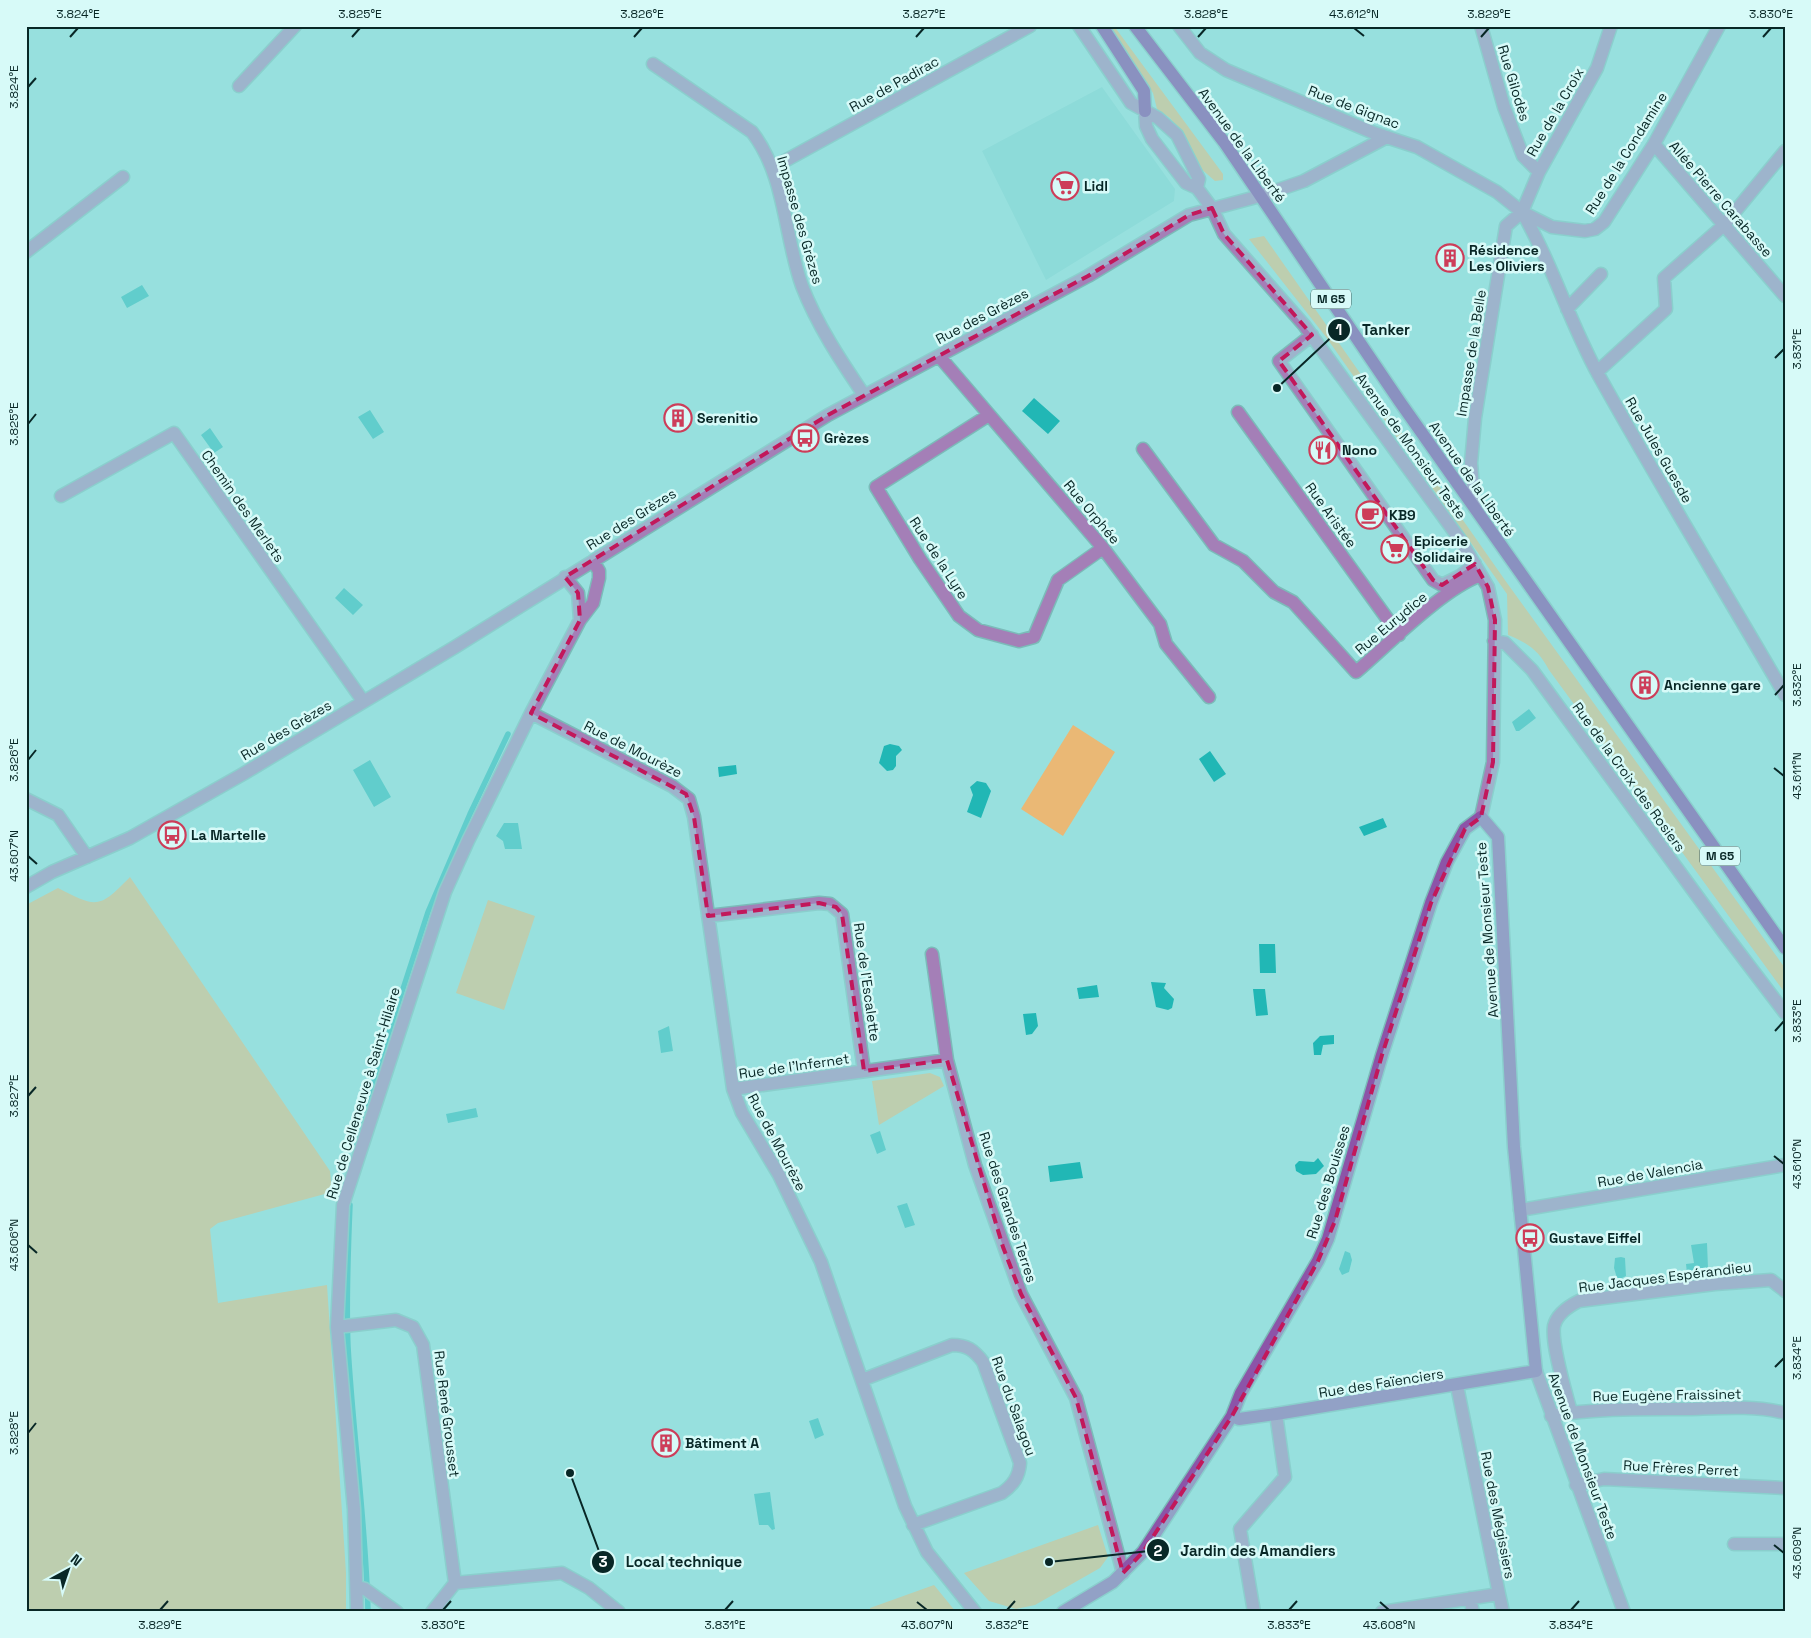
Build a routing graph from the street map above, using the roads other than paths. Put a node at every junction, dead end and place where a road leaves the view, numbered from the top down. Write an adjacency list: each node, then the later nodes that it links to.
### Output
1 (296, 26): 11 (street)
2 (1030, 26): 16 (street, Rue de Padirac)
3 (1079, 26): 12 (street)
4 (1102, 26): 12 (main road)
5 (1136, 26): 20 (main road, Avenue de la Liberté / M 65)
6 (1179, 26): 13 (street, Rue de Gignac)
7 (1481, 26): 17 (street, Rue Gilodès)
8 (1611, 26): 17 (street, Rue de la Croix)
9 (1720, 26): 14 (street, Rue de la Condamine)
10 (653, 64): 16 (street, Impasse des Grèzes)
11 (239, 86)
12 (1144, 111): 19 (street); 19 (street)
13 (1388, 137): 20 (street, Rue des Grèzes); 22 (street, Rue de Gignac)
14 (1654, 144): 22 (street, Rue de la Condamine); 23 (street, Allée Pierre Carabasse)
15 (1785, 151): 23 (street)
16 (772, 168): 31 (street, Impasse des Grèzes)
17 (1539, 172): 22 (street, Rue de la Croix)
18 (123, 178): 24 (street)
19 (1197, 188): 21 (street, Avenue de Monsieur Teste)
20 (1260, 196): 21 (street, Rue des Grèzes); 36 (main road, Avenue de la Liberté / M 65)
21 (1212, 208): 28 (street, Avenue de Monsieur Teste); 29 (street, Rue des Grèzes)
22 (1522, 212): 27 (street, Rue Jules Guesde); 36 (street, Impasse de la Belle)
23 (1724, 225): 26 (street, Allée Pierre Carabasse); 30 (street)
24 (26, 252)
25 (1601, 274): 27 (street)
26 (1785, 296)
27 (1566, 309): 30 (street, Rue Jules Guesde)
28 (1312, 335): 39 (street, Avenue de Monsieur Teste); 39 (street, Rue Eurydice)
29 (939, 356): 31 (street, Rue des Grèzes); 33 (street, Rue Orphée)
30 (1597, 372): 44 (street, Rue Jules Guesde)
31 (864, 395): 38 (street, Rue des Grèzes)
32 (1238, 412): 42 (street, Rue Aristée)
33 (988, 415): 37 (street, Rue Orphée); 37 (street, Rue de la Lyre)
34 (1143, 449): 42 (street, Rue Eurydice)
35 (61, 496): 46 (street, Chemin des Merlets)
36 (1474, 508): 53 (main road, Avenue de la Liberté / M 65)
37 (1103, 548): 45 (street, Rue Orphée)
38 (593, 561): 40 (street, Rue des Grèzes); 41 (street, Rue de Celleneuve à Saint-Hilaire)
39 (1478, 569): 42 (street, Rue Eurydice); 43 (street, Avenue de Monsieur Teste)
40 (565, 577): 41 (street); 46 (street, Rue des Grèzes)
41 (580, 620): 47 (street, Rue de Celleneuve à Saint-Hilaire)
42 (1399, 635)
43 (1494, 641): 49 (street, Avenue de Monsieur Teste); 55 (street, Rue de la Croix des Rosiers)
44 (1785, 695)
45 (1209, 697)
46 (363, 701): 50 (street, Rue des Grèzes)
47 (531, 713): 52 (street, Rue de Mourèze); 62 (street, Rue de Celleneuve à Saint-Hilaire)
48 (26, 799): 50 (street)
49 (1481, 817): 60 (street, Avenue de Monsieur Teste); 69 (street, Rue des Bouisses)
50 (87, 856): 51 (street, Rue des Grèzes)
51 (26, 887)
52 (708, 916): 57 (street, Rue de l'Escalette); 58 (street, Rue de Mourèze)
53 (1785, 948)
54 (932, 954): 56 (street, Rue des Grandes Terres)
55 (1785, 1013)
56 (947, 1060): 57 (street, Rue de l'Infernet); 76 (street, Rue des Grandes Terres)
57 (864, 1071): 58 (street, Rue de l'Infernet)
58 (733, 1089): 64 (street, Rue de Mourèze)
59 (1785, 1165): 60 (street, Rue de Valencia)
60 (1520, 1210): 63 (street, Avenue de Monsieur Teste)
61 (1785, 1291): 66 (street, Rue Jacques Espérandieu)
62 (337, 1327): 77 (street, Rue René Grousset); 78 (street, Rue de Celleneuve à Saint-Hilaire)
63 (1536, 1371): 65 (street, Rue des Faïenciers); 70 (street, Avenue de Monsieur Teste)
64 (862, 1380): 73 (street, Rue de Mourèze); 73 (street, Rue du Salagou)
65 (1457, 1386): 68 (street, Rue des Faïenciers); 79 (street, Rue des Mégissiers)
66 (1570, 1412): 67 (street, Rue Eugène Fraissinet); 70 (street, Rue Eugène Fraissinet)
67 (1785, 1413)
68 (1276, 1414): 69 (street, Rue des Faïenciers); 87 (street)
69 (1232, 1416): 76 (street, Rue des Bouisses)
70 (1551, 1416): 71 (street, Avenue de Monsieur Teste)
71 (1576, 1485): 72 (street, Rue Frères Perret); 91 (street, Avenue de Monsieur Teste)
72 (1785, 1488)
73 (913, 1525): 85 (street, Rue de Mourèze)
74 (1734, 1544): 75 (street)
75 (1785, 1544)
76 (1123, 1573): 86 (street, Rue des Bouisses)
77 (455, 1583): 83 (street); 84 (street)
78 (358, 1587): 81 (street, Rue de Celleneuve à Saint-Hilaire); 82 (street)
79 (1499, 1594): 80 (street, Rue des Mégissiers); 90 (street)
80 (1470, 1598): 88 (street, Rue des Mégissiers); 89 (street)
81 (358, 1612)
82 (397, 1612)
83 (432, 1612)
84 (619, 1612)
85 (975, 1612)
86 (1063, 1612)
87 (1254, 1612)
88 (1382, 1612)
89 (1473, 1612)
90 (1502, 1612)
91 (1624, 1612)

